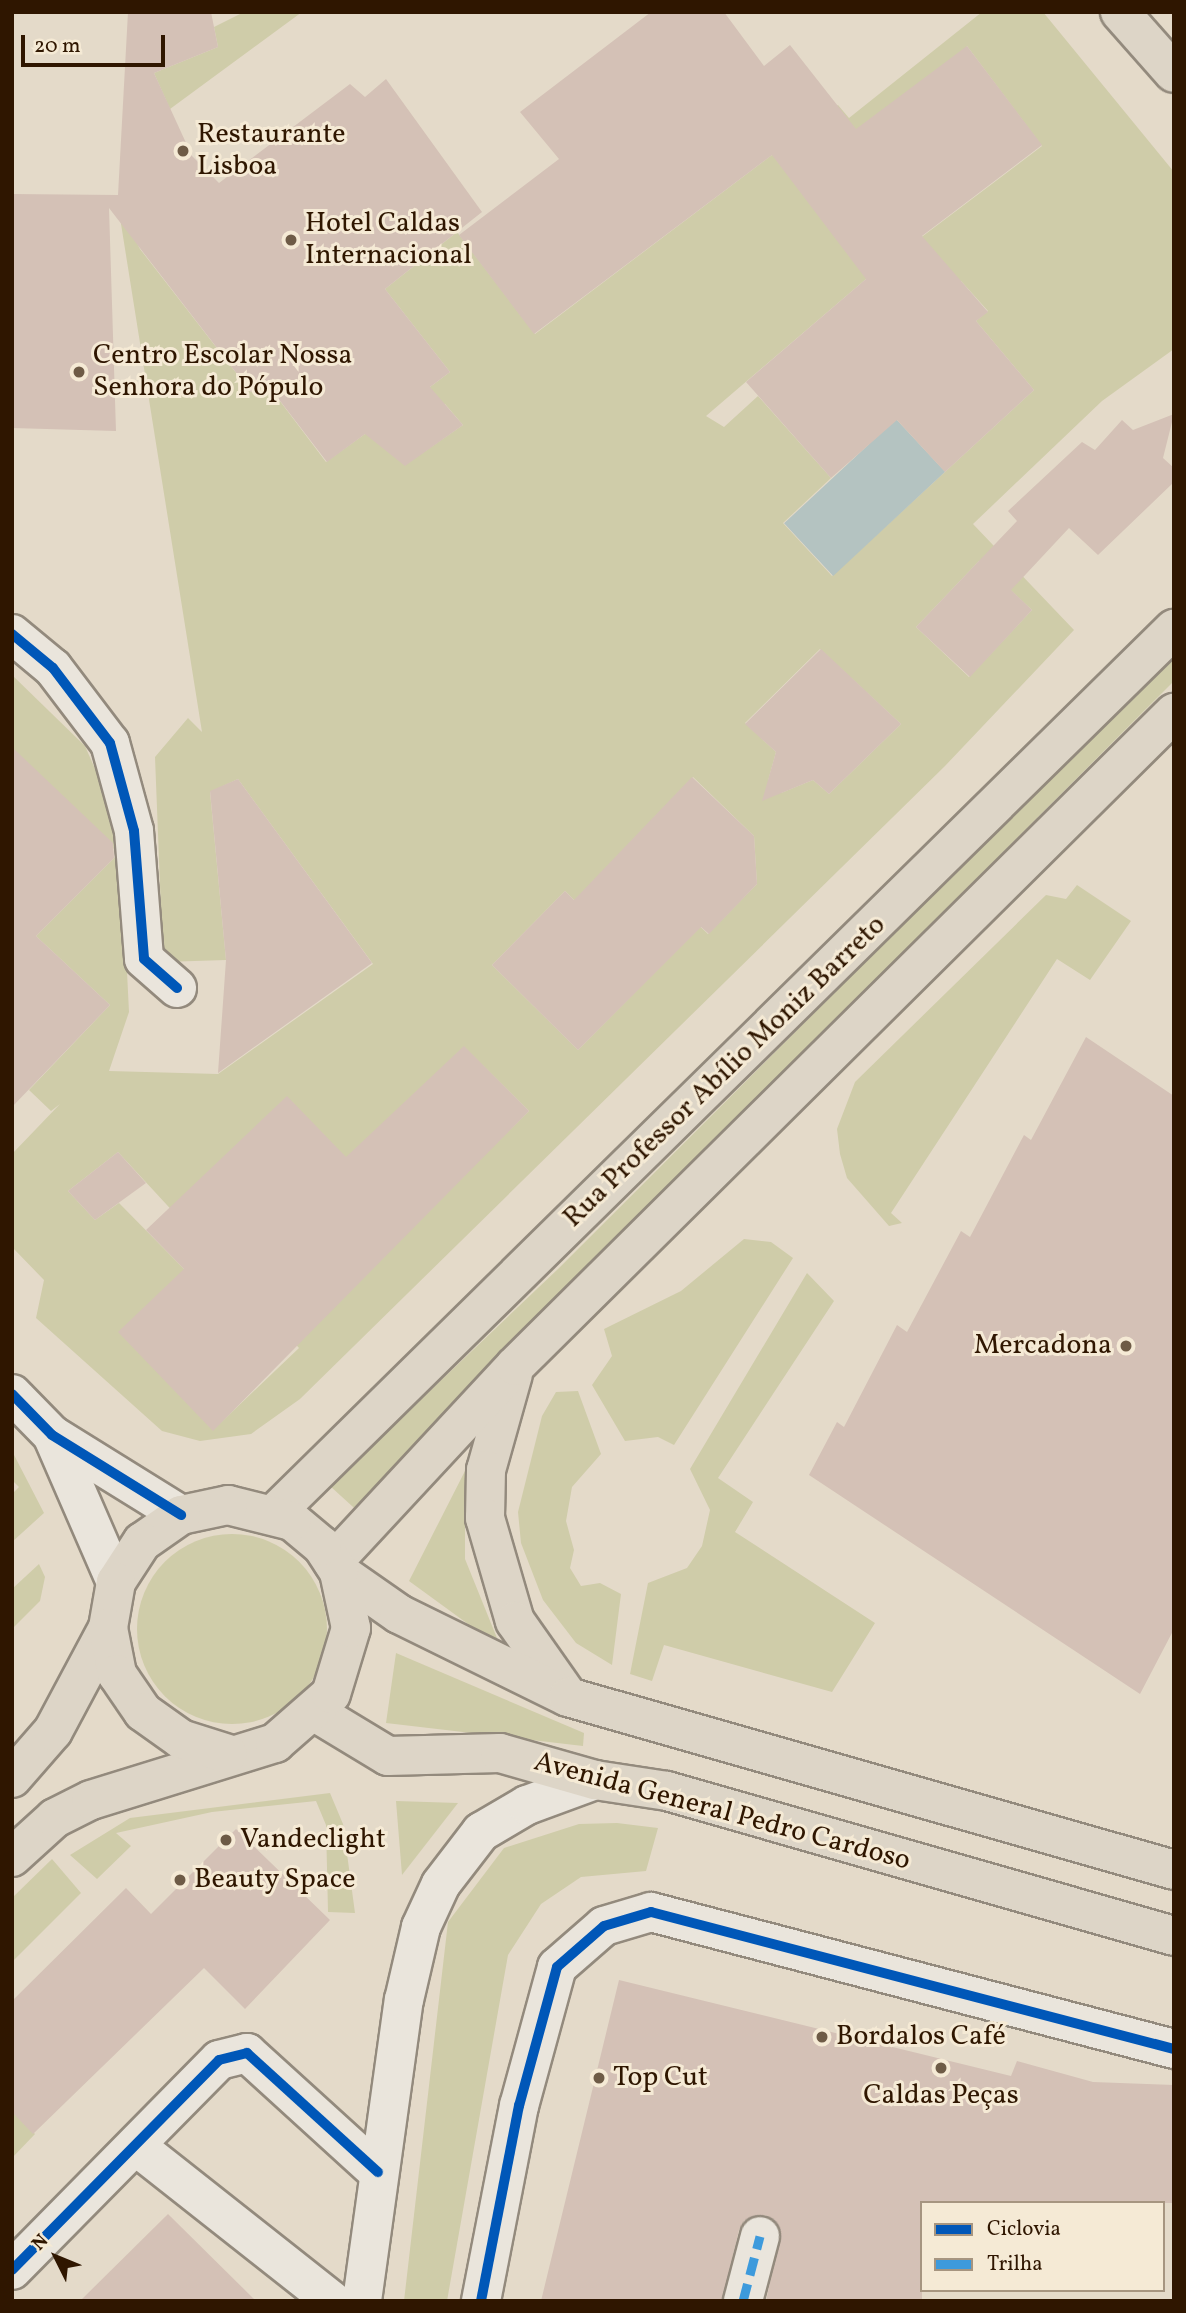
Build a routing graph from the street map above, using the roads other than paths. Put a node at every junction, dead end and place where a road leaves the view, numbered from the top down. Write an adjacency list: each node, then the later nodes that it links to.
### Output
1 (1120, 12): 2 (main road)
2 (1174, 73)
3 (1174, 629): 10 (main road, Rua Professor Abílio Moniz Barreto)
4 (12, 634): 6 (street)
5 (1174, 713): 7 (main road, Rua Professor Abílio Moniz Barreto)
6 (177, 988)
7 (515, 1366): 12 (main road, Rua Professor Abílio Moniz Barreto); 15 (main road)
8 (12, 1394): 9 (street)
9 (52, 1435): 11 (street); 13 (street)
10 (275, 1513): 11 (main road); 12 (main road)
11 (181, 1515): 13 (main road)
12 (336, 1567): 15 (main road); 16 (main road)
13 (116, 1582): 14 (main road)
14 (108, 1628): 17 (main road); 18 (main road)
15 (568, 1697): 21 (main road)
16 (315, 1712): 17 (main road); 19 (main road, Avenida General Pedro Cardoso)
17 (228, 1754): 20 (main road)
18 (12, 1778)
19 (595, 1780): 22 (main road, Avenida General Pedro Cardoso); 25 (street)
20 (12, 1857)
21 (1174, 1870)
22 (1174, 1936)
23 (1174, 2049): 30 (street)
24 (136, 2146): 25 (street); 27 (street); 28 (street)
25 (378, 2172): 29 (street)
26 (760, 2235): 31 (street)
27 (12, 2270)
28 (332, 2301)
29 (362, 2301)
30 (481, 2301)
31 (743, 2301)

